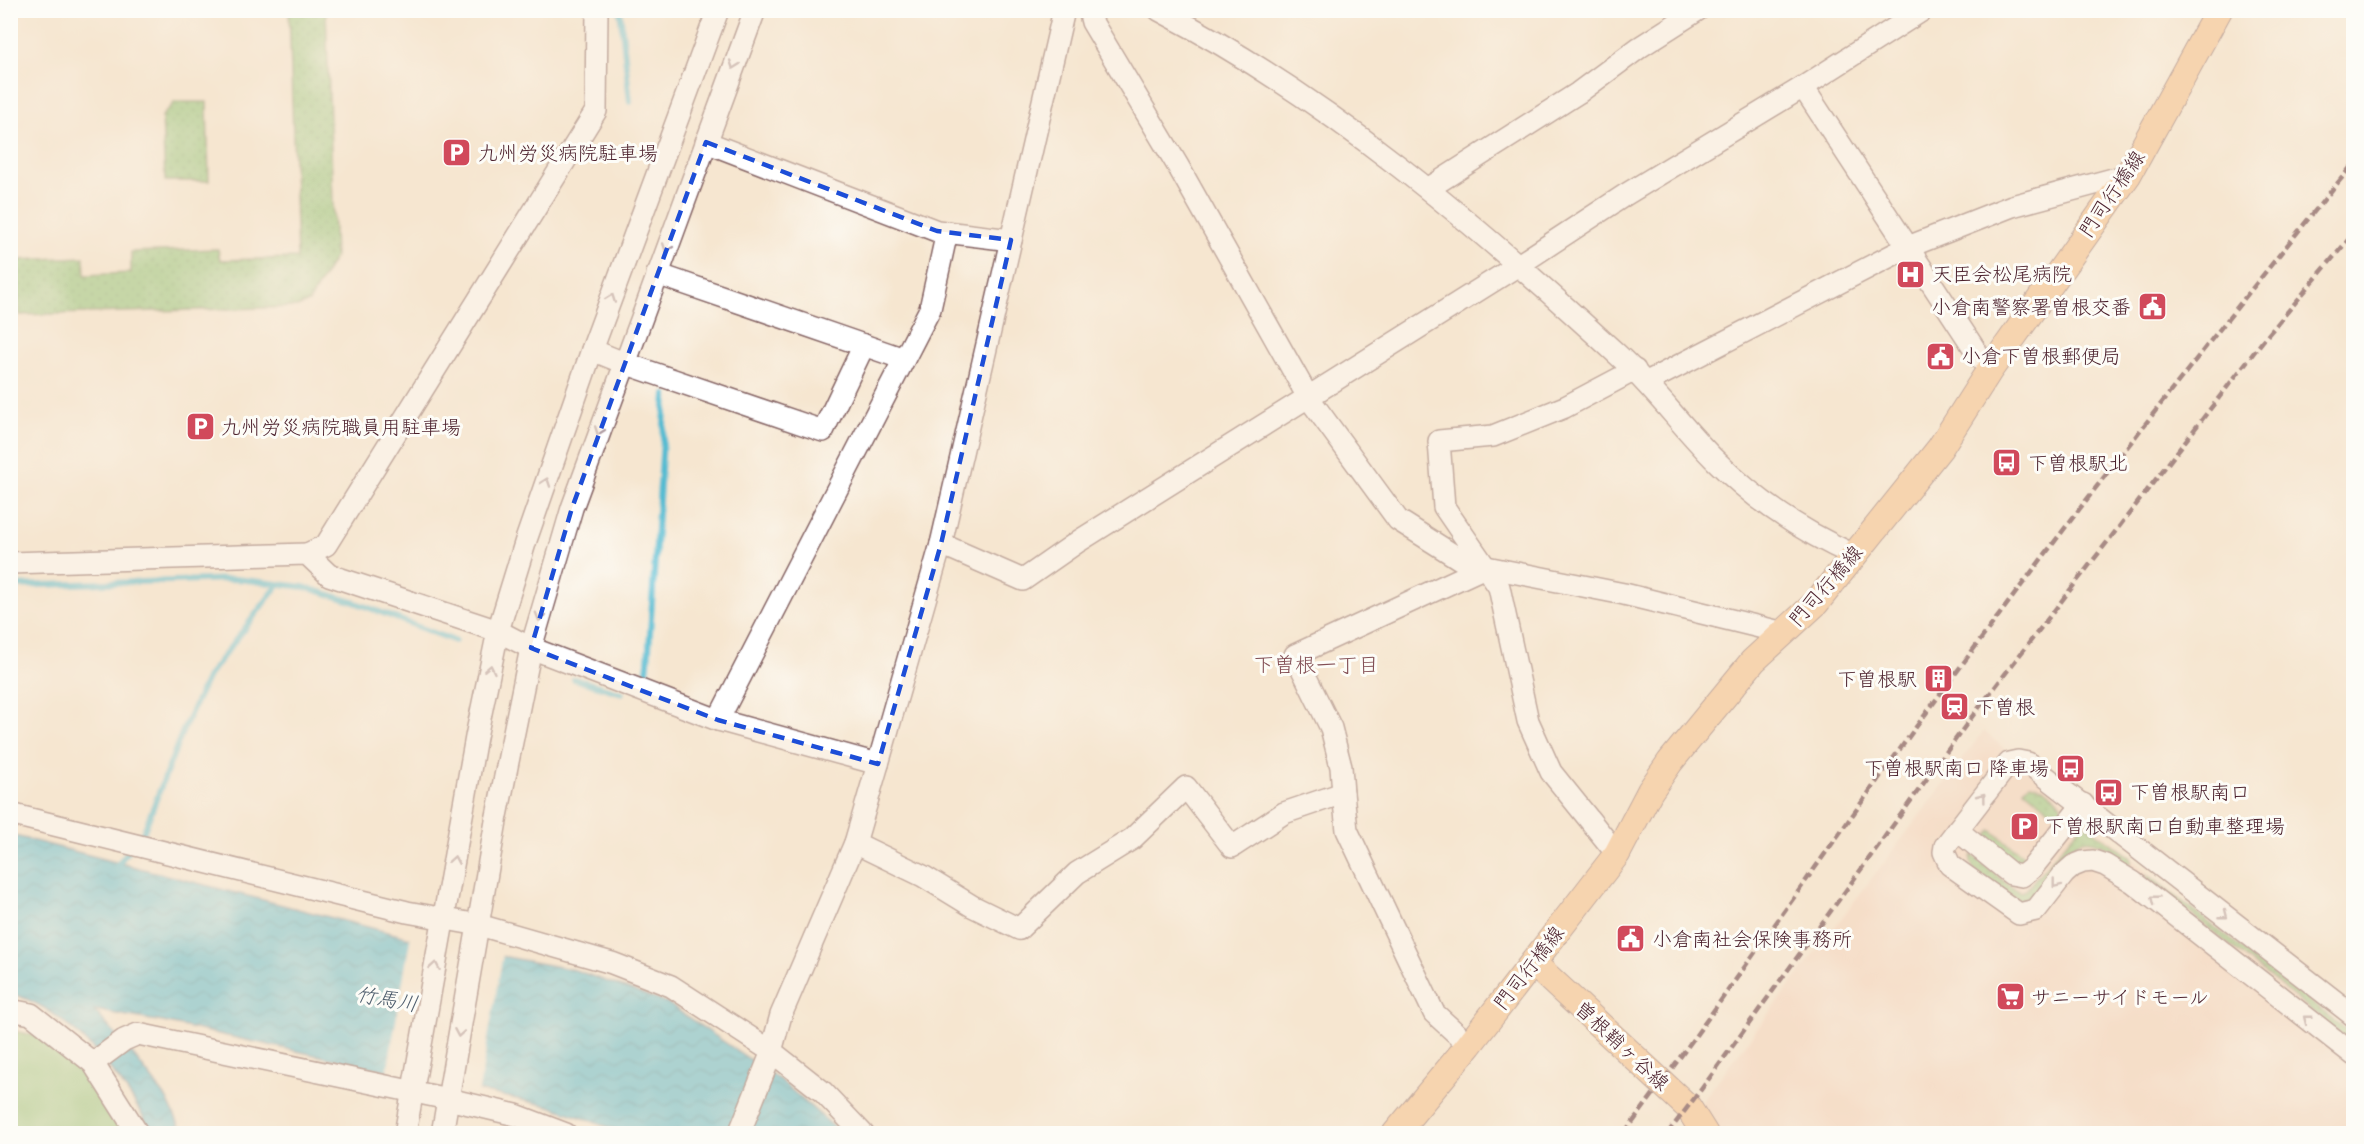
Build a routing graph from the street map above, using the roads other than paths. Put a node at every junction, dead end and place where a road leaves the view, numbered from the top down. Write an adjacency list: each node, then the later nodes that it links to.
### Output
1 (597, 10): 27 (street)
2 (718, 10): 20 (street, one-way to 2)
3 (755, 10): 11 (street, one-way to 11)
4 (1064, 10): 15 (street)
5 (1089, 10): 25 (street)
6 (1159, 10): 13 (street)
7 (1698, 10): 13 (street)
8 (1923, 10): 10 (street)
9 (2219, 10): 12 (main road, 門司行橋線)
10 (1803, 87): 16 (street); 17 (street)
11 (706, 142): 14 (street); 18 (street, one-way to 18)
12 (2128, 175): 16 (street); 23 (main road, 門司行橋線)
13 (1429, 188): 17 (street)
14 (947, 232): 15 (street); 21 (street)
15 (1011, 240): 26 (street)
16 (1908, 247): 23 (street); 24 (street)
17 (1520, 264): 24 (street); 25 (street)
18 (657, 274): 19 (street); 22 (street)
19 (864, 345): 21 (street); 22 (street)
20 (592, 350): 22 (street); 31 (street, one-way to 20)
21 (904, 359): 34 (street)
22 (624, 363): 33 (street, one-way to 33)
23 (1989, 371): 28 (main road, 門司行橋線)
24 (1641, 376): 28 (street); 30 (street)
25 (1308, 397): 26 (street); 30 (street)
26 (941, 544): 35 (street)
27 (307, 554): 29 (street); 31 (street)
28 (1854, 555): 32 (main road, 門司行橋線)
29 (10, 563)
30 (1485, 567): 32 (street); 36 (street); 41 (street)
31 (498, 631): 33 (street); 42 (street, one-way to 31)
32 (1784, 633): 41 (main road, 門司行橋線)
33 (531, 648): 34 (street); 43 (street)
34 (718, 720): 35 (street)
35 (878, 764): 40 (street)
36 (1343, 793): 40 (street); 47 (street)
37 (2083, 804): 39 (street, one-way to 37); 39 (street); 46 (street, one-way to 46)
38 (10, 814): 42 (street)
39 (1957, 830): 49 (street, one-way to 39)
40 (855, 843): 48 (street)
41 (1617, 854): 44 (main road, 門司行橋線)
42 (442, 922): 43 (street); 51 (street, one-way to 42)
43 (478, 930): 48 (street); 52 (street, one-way to 52)
44 (1533, 963): 47 (main road, 門司行橋線); 60 (main road, 曽根鞘ヶ谷線)
45 (10, 1010): 50 (street)
46 (2354, 1016)
47 (1469, 1045): 59 (main road, 門司行橋線)
48 (770, 1055): 57 (street); 58 (street)
49 (2354, 1055)
50 (93, 1063): 51 (street); 53 (street)
51 (413, 1089): 52 (street); 54 (street)
52 (449, 1096): 55 (street); 56 (street)
53 (138, 1134)
54 (405, 1134)
55 (442, 1134)
56 (566, 1134)
57 (739, 1134)
58 (862, 1134)
59 (1395, 1134)
60 (1705, 1134)

